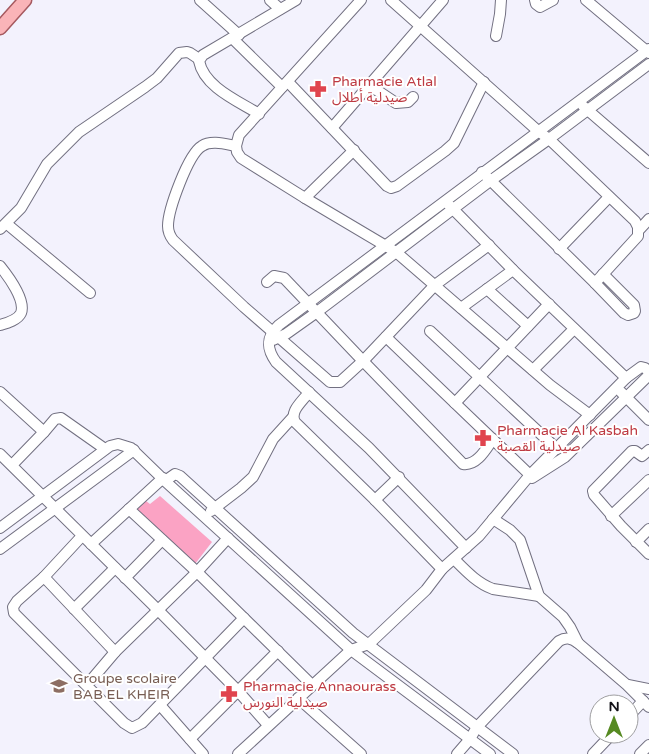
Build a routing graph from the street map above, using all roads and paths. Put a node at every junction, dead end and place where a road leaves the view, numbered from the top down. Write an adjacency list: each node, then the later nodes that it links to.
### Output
1 (25, 0): 14 (main road)
2 (200, 0): 16 (street)
3 (270, 0): 12 (street)
4 (296, 0): 12 (street)
5 (361, 0): 21 (street)
6 (391, 0): 13 (street)
7 (443, 0): 13 (street)
8 (501, 0): 15 (street)
9 (534, 0): 10 (street)
10 (553, 0)
11 (586, 0): 17 (street)
12 (280, 9): 16 (street)
13 (420, 26): 20 (street); 22 (street)
14 (0, 28)
15 (496, 36)
16 (235, 37): 18 (street); 21 (street)
17 (648, 51): 24 (street)
18 (199, 59): 26 (street); 40 (street)
19 (649, 64): 25 (street)
20 (484, 82): 28 (street); 31 (street)
21 (285, 85): 26 (street); 27 (street)
22 (369, 85): 23 (street); 27 (street)
23 (413, 97)
24 (578, 101): 25 (street); 28 (street)
25 (588, 110): 29 (street); 32 (street)
26 (258, 114): 30 (street)
27 (332, 128): 31 (street)
28 (538, 131): 29 (street); 33 (street)
29 (549, 139): 34 (street); 35 (street)
30 (236, 146): 36 (street); 62 (street)
31 (354, 150): 36 (street)
32 (649, 163)
33 (482, 172): 34 (street); 37 (street)
34 (490, 181): 38 (street); 44 (street)
35 (609, 197): 41 (street); 44 (street)
36 (305, 198): 43 (street)
37 (445, 200): 38 (street); 43 (street)
38 (453, 209): 42 (street); 45 (street)
39 (649, 219): 41 (street)
40 (3, 227): 53 (street)
41 (639, 230): 48 (street)
42 (489, 245): 47 (street); 51 (street)
43 (386, 246): 45 (street); 54 (street)
44 (559, 249): 50 (street)
45 (396, 252): 51 (street); 57 (street)
46 (0, 266): 58 (street)
47 (513, 270): 52 (street); 55 (street)
48 (603, 274): 50 (street); 50 (street)
49 (267, 282): 54 (street)
50 (595, 283)
51 (435, 285): 56 (street); 63 (street)
52 (487, 289): 56 (street); 59 (street)
53 (90, 292)
54 (309, 303): 57 (street); 62 (street)
55 (549, 304): 59 (street); 60 (street)
56 (461, 308): 64 (street)
57 (317, 312): 62 (street); 65 (street)
58 (0, 325)
59 (528, 326): 64 (street)
60 (574, 329): 66 (street); 69 (street)
61 (430, 331): 68 (street)
62 (274, 337): 65 (street); 72 (street)
63 (386, 337): 65 (street); 74 (street)
64 (508, 348): 66 (street); 68 (street)
65 (363, 361): 79 (street)
66 (533, 370): 75 (street)
67 (649, 373): 69 (street); 73 (street)
68 (480, 378): 74 (street); 81 (street)
69 (626, 378): 70 (street)
70 (616, 388): 73 (street); 75 (street)
71 (0, 392): 78 (street)
72 (309, 392): 76 (street); 86 (street)
73 (627, 397): 77 (street); 87 (street)
74 (455, 403): 79 (street)
75 (590, 415): 81 (street)
76 (292, 416): 91 (street); 92 (street)
77 (649, 420)
78 (44, 432): 80 (street); 85 (street)
79 (494, 439): 87 (street)
80 (105, 449): 82 (street); 90 (street)
81 (557, 449): 87 (street)
82 (134, 450): 88 (street); 93 (street)
83 (0, 454): 85 (street)
84 (647, 456): 95 (street)
85 (12, 465): 90 (street)
86 (399, 478): 91 (street); 105 (street)
87 (527, 478): 97 (street)
88 (164, 480): 92 (street); 94 (street); 96 (street)
89 (649, 480): 95 (street)
90 (43, 496): 93 (street); 98 (street)
91 (375, 500): 110 (street)
92 (214, 507): 96 (street); 119 (street)
93 (55, 508): 100 (street); 106 (street)
94 (130, 509): 102 (street); 104 (street)
95 (611, 516): 103 (street)
96 (205, 517): 101 (street)
97 (494, 519): 105 (street); 114 (street)
98 (0, 528)
99 (649, 529): 103 (street)
100 (82, 536): 104 (street); 112 (street)
101 (228, 538): 111 (street); 120 (street)
102 (162, 540): 111 (street); 113 (street)
103 (636, 542): 107 (street)
104 (91, 544): 109 (street)
105 (466, 548): 108 (street)
106 (0, 549)
107 (649, 554)
108 (454, 559): 110 (street); 114 (street)
109 (115, 568): 113 (street); 115 (street)
110 (442, 569): 119 (street)
111 (197, 572): 116 (street); 117 (street)
112 (44, 576): 115 (street); 125 (street)
113 (125, 578): 116 (street)
114 (539, 596): 118 (street)
115 (74, 609): 122 (street)
116 (158, 610): 122 (street); 123 (street)
117 (244, 618): 121 (street); 123 (street)
118 (578, 643): 124 (street); 133 (street)
119 (369, 644): 120 (street); 133 (street)
120 (351, 650): 126 (street); 134 (street)
121 (278, 651): 126 (street); 128 (street)
122 (114, 652): 125 (street)
123 (205, 658): 128 (street); 130 (street)
124 (627, 684): 127 (street); 131 (street)
125 (87, 685): 130 (street)
126 (312, 685): 129 (street)
127 (649, 689)
128 (238, 691): 132 (street); 135 (street)
129 (298, 698): 132 (street); 140 (street)
130 (160, 704): 135 (street)
131 (646, 704)
132 (268, 725): 139 (street)
133 (477, 727): 134 (street); 143 (street)
134 (470, 738): 141 (street); 142 (street)
135 (190, 739): 138 (street)
136 (602, 744): 144 (street)
137 (649, 745): 145 (street)
138 (203, 754)
139 (238, 754)
140 (361, 754)
141 (457, 754)
142 (490, 754)
143 (512, 754)
144 (593, 754)
145 (640, 754)

